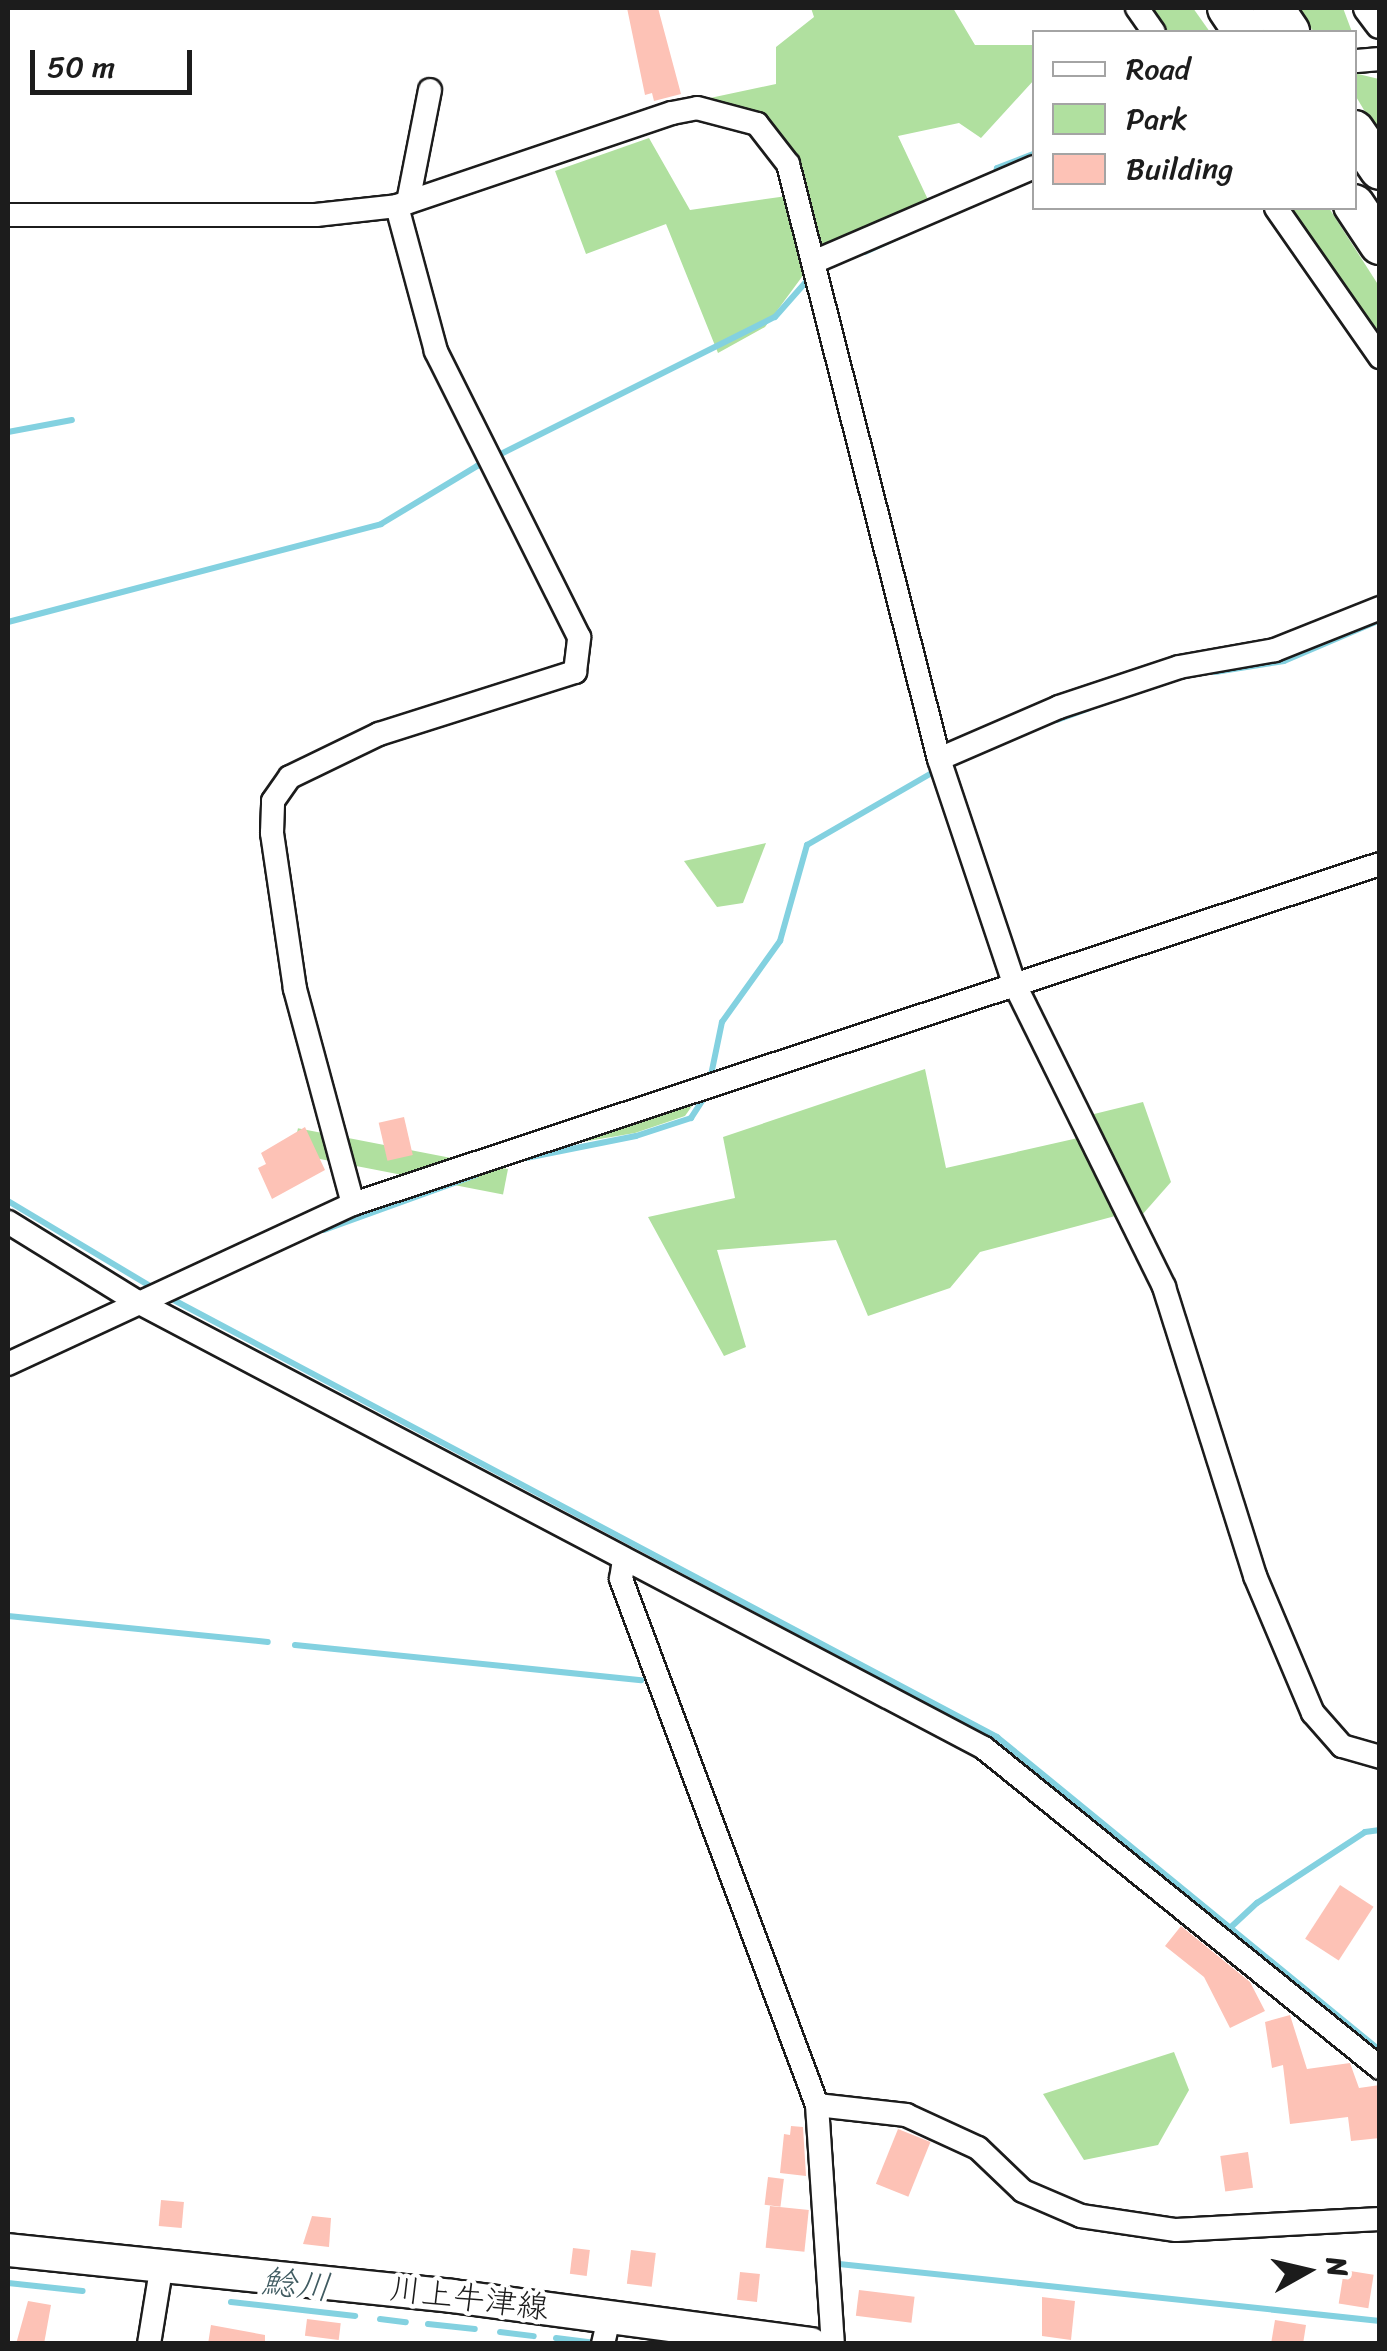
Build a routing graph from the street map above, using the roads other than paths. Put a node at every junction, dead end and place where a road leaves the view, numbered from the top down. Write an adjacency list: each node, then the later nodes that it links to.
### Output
1 (1137, 8): 6 (street)
2 (1228, 8): 7 (highway)
3 (1273, 8): 8 (highway)
4 (1368, 8): 5 (street)
5 (1380, 24)
6 (1153, 30)
7 (1243, 30)
8 (1288, 30)
9 (430, 90): 13 (street)
10 (1357, 135): 12 (highway)
11 (1032, 168): 18 (street)
12 (1380, 169)
13 (403, 204): 16 (street); 18 (street); 24 (street)
14 (1357, 209): 17 (highway)
15 (1277, 210): 19 (street)
16 (8, 215)
17 (1380, 244)
18 (819, 272): 21 (street)
19 (1380, 356)
20 (1380, 608): 21 (street)
21 (942, 768): 23 (street)
22 (1380, 864): 23 (street)
23 (1014, 983): 24 (street); 29 (street)
24 (352, 1204): 26 (street)
25 (8, 1222): 26 (street)
26 (136, 1301): 27 (street); 28 (street)
27 (8, 1364)
28 (624, 1560): 30 (street); 31 (street)
29 (1380, 1757)
30 (1380, 2068)
31 (818, 2105): 32 (street); 38 (street)
32 (1380, 2219)
33 (8, 2250): 34 (main road, 川上牛津線)
34 (162, 2264): 35 (main road, 川上牛津線); 36 (street)
35 (606, 2330): 37 (main road, 川上牛津線)
36 (148, 2344)
37 (811, 2344)
38 (833, 2344)

